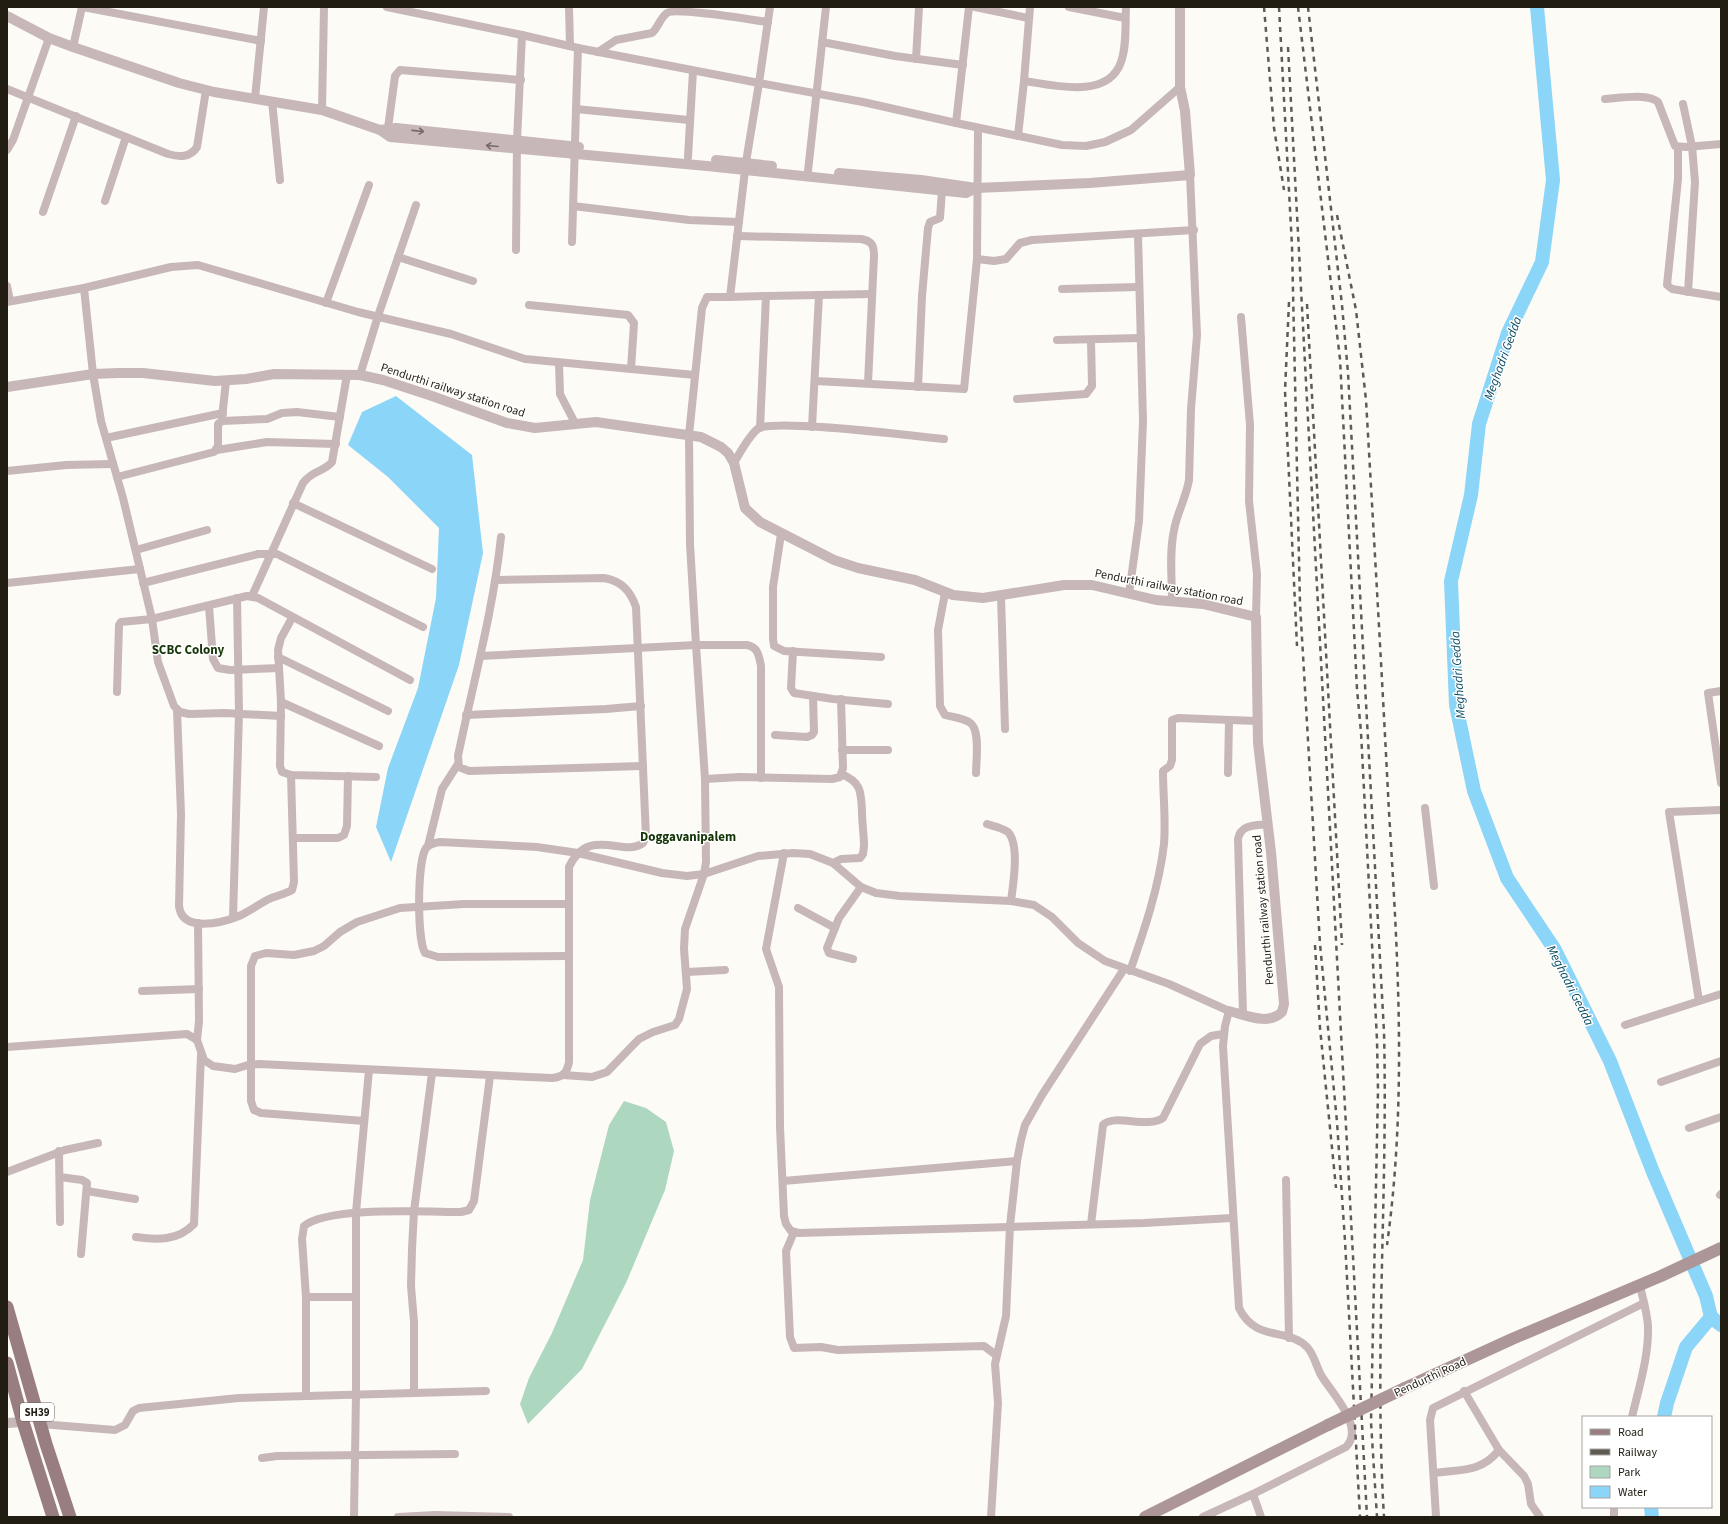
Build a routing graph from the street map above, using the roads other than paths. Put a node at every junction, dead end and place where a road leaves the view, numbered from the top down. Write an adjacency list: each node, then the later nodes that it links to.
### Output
1 (82, 7): 21 (street); 24 (street)
2 (264, 7): 21 (street)
3 (324, 7): 43 (street)
4 (387, 7): 19 (street)
5 (569, 7): 23 (street)
6 (770, 7): 18 (street)
7 (826, 7): 22 (street)
8 (919, 7): 27 (street)
9 (969, 7): 28 (street)
10 (975, 7): 16 (street)
11 (1030, 7): 16 (street)
12 (1069, 7): 17 (street)
13 (1126, 7): 17 (street)
14 (1180, 7): 33 (street)
15 (7, 16): 20 (street)
16 (1028, 18): 31 (street)
17 (1125, 18): 31 (street)
18 (768, 22): 26 (street); 32 (street)
19 (522, 35): 23 (street); 30 (street)
20 (49, 38): 24 (street); 37 (street)
21 (261, 41): 38 (street)
22 (822, 42): 27 (street); 36 (street)
23 (570, 46): 25 (street)
24 (73, 47): 35 (street)
25 (578, 48): 26 (street); 42 (street)
26 (598, 52): 29 (street)
27 (916, 59): 28 (street)
28 (963, 65): 46 (street)
29 (693, 71): 32 (street); 45 (street)
30 (521, 80): 48 (street); 51 (street)
31 (1024, 81): 49 (street)
32 (759, 83): 36 (street); 58 (street)
33 (1180, 87): 49 (street); 60 (street)
34 (7, 89): 37 (street)
35 (206, 90): 38 (street); 50 (street)
36 (817, 93): 46 (street); 59 (street)
37 (27, 97): 44 (street); 54 (street)
38 (255, 98): 40 (street)
39 (1605, 98): 55 (street)
40 (272, 101): 43 (street); 61 (street)
41 (1683, 104): 53 (street)
42 (576, 109): 45 (street); 56 (street)
43 (322, 110): 48 (street)
44 (76, 116): 50 (street); 68 (street)
45 (689, 120): 57 (street)
46 (956, 124): 47 (street)
47 (978, 128): 49 (street); 63 (street)
48 (384, 129): 51 (street)
49 (1018, 136)
50 (126, 137): 65 (street)
51 (517, 144): 56 (street); 74 (street)
52 (1721, 144): 53 (street)
53 (1692, 146): 55 (street); 82 (street)
54 (7, 147)
55 (1678, 147): 82 (street)
56 (574, 150): 57 (street); 58 (street); 67 (street)
57 (688, 157): 58 (street)
58 (746, 166): 59 (street); 64 (street); 69 (street)
59 (808, 171): 63 (street)
60 (1190, 175): 63 (street); 70 (street)
61 (280, 180)
62 (369, 185): 89 (street)
63 (976, 188): 64 (street); 76 (street)
64 (942, 190): 106 (street)
65 (104, 200)
66 (416, 205): 75 (street)
67 (573, 206): 69 (street); 73 (street)
68 (43, 212)
69 (739, 222): 72 (street)
70 (1194, 230): 71 (street); 138 (street)
71 (1138, 234): 76 (street); 79 (street)
72 (737, 236): 83 (street); 86 (street)
73 (572, 242)
74 (516, 250)
75 (398, 257): 77 (street); 91 (street)
76 (977, 258): 106 (street)
77 (473, 281)
78 (7, 286): 88 (street)
79 (1138, 287): 81 (street); 93 (street)
80 (84, 288): 88 (street); 89 (street); 98 (street)
81 (1062, 289)
82 (1688, 292): 87 (street)
83 (872, 294): 84 (street); 104 (street)
84 (819, 295): 85 (street); 103 (street)
85 (766, 296): 86 (street); 112 (street)
86 (730, 297): 101 (street)
87 (1721, 297)
88 (8, 302)
89 (326, 303): 91 (street)
90 (529, 305): 97 (street)
91 (378, 316): 96 (street); 100 (street)
92 (1241, 317): 140 (street)
93 (1141, 338): 95 (street); 134 (street)
94 (1057, 340): 95 (street)
95 (1092, 340): 107 (street)
96 (559, 363): 97 (street); 110 (street)
97 (631, 369): 101 (street)
98 (94, 374): 102 (street, Pendurthi railway station road); 105 (street, Pendurthi railway station road); 114 (street)
99 (347, 375): 100 (street, Pendurthi railway station road); 102 (street, Pendurthi railway station road); 109 (street)
100 (360, 375): 110 (street, Pendurthi railway station road)
101 (695, 375): 113 (street)
102 (226, 381): 108 (street)
103 (816, 381): 104 (street); 111 (street)
104 (868, 383): 106 (street)
105 (7, 387)
106 (918, 387)
107 (1017, 399)
108 (222, 417): 109 (street); 114 (street); 117 (street)
109 (340, 417): 116 (street)
110 (575, 423): 113 (street, Pendurthi railway station road)
111 (812, 427): 112 (street); 115 (street)
112 (760, 428): 118 (street)
113 (689, 435): 118 (street, Pendurthi railway station road); 144 (street)
114 (106, 438): 119 (street)
115 (944, 439)
116 (336, 444): 117 (street); 122 (street)
117 (217, 450): 121 (street)
118 (734, 463): 124 (street, Pendurthi railway station road)
119 (113, 464): 120 (street); 121 (street)
120 (7, 471)
121 (117, 477): 126 (street)
122 (293, 503): 127 (street); 129 (street)
123 (207, 530): 126 (street)
124 (782, 534): 133 (street, Pendurthi railway station road); 146 (street)
125 (501, 537): 130 (street)
126 (136, 550): 128 (street)
127 (270, 553): 132 (street); 135 (street); 143 (street)
128 (140, 569): 131 (street); 132 (street)
129 (432, 569)
130 (496, 580): 145 (street); 147 (street)
131 (7, 582)
132 (143, 583): 142 (street)
133 (945, 593): 136 (street, Pendurthi railway station road); 174 (street)
134 (1129, 594): 136 (street, Pendurthi railway station road); 138 (street, Pendurthi railway station road)
135 (252, 596): 137 (street); 141 (street)
136 (1001, 596): 167 (street)
137 (238, 598): 139 (street); 151 (street)
138 (1172, 601): 140 (street, Pendurthi railway station road)
139 (209, 606): 142 (street); 151 (street)
140 (1256, 617): 166 (street, Pendurthi railway station road)
141 (292, 618): 148 (street); 152 (street)
142 (152, 619): 154 (street); 160 (street)
143 (423, 627)
144 (696, 645): 145 (street); 180 (street); 181 (street)
145 (638, 648): 147 (street); 159 (street)
146 (793, 651): 149 (street); 155 (street)
147 (481, 656): 163 (street)
148 (278, 657): 150 (street); 161 (street)
149 (881, 657)
150 (279, 668): 151 (street); 157 (street)
151 (240, 669): 162 (street)
152 (410, 680)
153 (1721, 691): 182 (street)
154 (117, 692)
155 (813, 696): 156 (street); 168 (street)
156 (841, 699): 158 (street); 170 (street)
157 (281, 702): 164 (street); 169 (street)
158 (888, 704)
159 (641, 706): 163 (street); 173 (street)
160 (177, 710): 162 (street); 200 (street)
161 (388, 711)
162 (240, 714): 164 (street); 199 (street)
163 (466, 715): 172 (street)
164 (281, 716): 177 (street)
165 (1230, 720): 166 (street); 175 (street); 205 (street)
166 (1257, 721): 186 (street, Pendurthi railway station road)
167 (1005, 729)
168 (775, 735)
169 (380, 746)
170 (842, 750): 171 (street); 176 (street)
171 (888, 750)
172 (458, 764): 173 (street); 188 (street)
173 (643, 766): 190 (street)
174 (976, 773)
175 (1228, 773)
176 (841, 774): 180 (street); 191 (street)
177 (291, 775): 178 (street); 187 (street)
178 (348, 776): 179 (street); 187 (street)
179 (376, 777)
180 (761, 778): 181 (street)
181 (705, 779): 192 (street)
182 (1721, 783)
183 (1425, 808): 193 (street)
184 (1721, 810): 210 (street)
185 (987, 824): 195 (street)
186 (1268, 824): 212 (street); 212 (street, Pendurthi railway station road)
187 (293, 838): 199 (street)
188 (428, 846): 190 (street); 197 (street)
189 (784, 853): 191 (street); 192 (street); 234 (street)
190 (578, 854): 192 (street); 196 (street)
191 (833, 863): 194 (street)
192 (704, 874): 206 (street)
193 (1434, 886)
194 (861, 888): 195 (street); 201 (street)
195 (1011, 901): 205 (street)
196 (568, 904): 197 (street); 202 (street)
197 (419, 906): 202 (street); 219 (street)
198 (798, 908): 201 (street)
199 (233, 918): 200 (street)
200 (198, 923): 207 (street)
201 (835, 928): 203 (street)
202 (568, 956): 222 (street)
203 (853, 959)
204 (725, 970): 206 (street)
205 (1127, 970): 211 (street); 230 (street)
206 (686, 972): 222 (street)
207 (198, 989): 208 (street); 215 (street)
208 (142, 991)
209 (1721, 994): 210 (street)
210 (1699, 1001): 213 (street)
211 (1229, 1011): 212 (street, Pendurthi railway station road); 214 (street)
212 (1242, 1014)
213 (1625, 1025)
214 (1223, 1034): 239 (street); 241 (street)
215 (197, 1040): 216 (street); 217 (street)
216 (7, 1047)
217 (201, 1054): 219 (street); 244 (street)
218 (1721, 1061): 224 (street)
219 (252, 1064): 220 (street); 226 (street)
220 (369, 1070): 221 (street); 226 (street)
221 (432, 1073): 223 (street); 238 (street)
222 (563, 1075): 223 (street)
223 (490, 1076): 238 (street)
224 (1661, 1082)
225 (1721, 1117): 227 (street)
226 (364, 1121): 237 (street)
227 (1688, 1128)
228 (98, 1143): 229 (street)
229 (59, 1152): 231 (street); 232 (street)
230 (1017, 1161): 234 (street); 242 (street)
231 (7, 1172)
232 (60, 1177): 235 (street); 240 (street)
233 (1286, 1180): 253 (street)
234 (783, 1181): 243 (street)
235 (87, 1191): 236 (street); 246 (street)
236 (135, 1199)
237 (356, 1212): 238 (street); 248 (street); 249 (street)
238 (414, 1212): 258 (street)
239 (1232, 1218): 241 (street); 253 (street)
240 (60, 1222)
241 (1091, 1224): 242 (street)
242 (1010, 1226): 243 (street); 254 (street)
243 (794, 1232): 254 (street)
244 (136, 1237)
245 (1721, 1248): 247 (main road, Pendurthi Road)
246 (81, 1254)
247 (1640, 1286): 250 (street); 278 (main road, Pendurthi Road, bridge)
248 (306, 1297): 249 (street); 260 (street)
249 (355, 1297): 259 (street)
250 (1644, 1303): 257 (street); 261 (street)
251 (7, 1307): 263 (main road, SH39)
252 (7, 1333): 263 (main road)
253 (1289, 1338): 269 (street)
254 (996, 1355): 277 (street)
255 (7, 1362): 263 (main road, SH39)
256 (486, 1391): 258 (street)
257 (1464, 1391): 264 (street); 268 (street)
258 (414, 1393): 259 (street)
259 (356, 1394): 260 (street); 266 (street)
260 (306, 1395): 263 (street)
261 (1632, 1416)
262 (7, 1423): 263 (street)
263 (32, 1423): 271 (main road, SH39); 272 (main road); 273 (main road, SH39)
264 (1499, 1450): 268 (street); 282 (street)
265 (456, 1454): 266 (street)
266 (355, 1457): 267 (street); 274 (street)
267 (262, 1458)
268 (1434, 1473): 281 (street)
269 (1253, 1494): 279 (street); 280 (street)
270 (425, 1516): 275 (street); 276 (street)
271 (54, 1517)
272 (63, 1517)
273 (70, 1517)
274 (354, 1517)
275 (398, 1517)
276 (509, 1517)
277 (991, 1517)
278 (1145, 1517)
279 (1203, 1517)
280 (1261, 1517)
281 (1436, 1517)
282 (1540, 1517)

